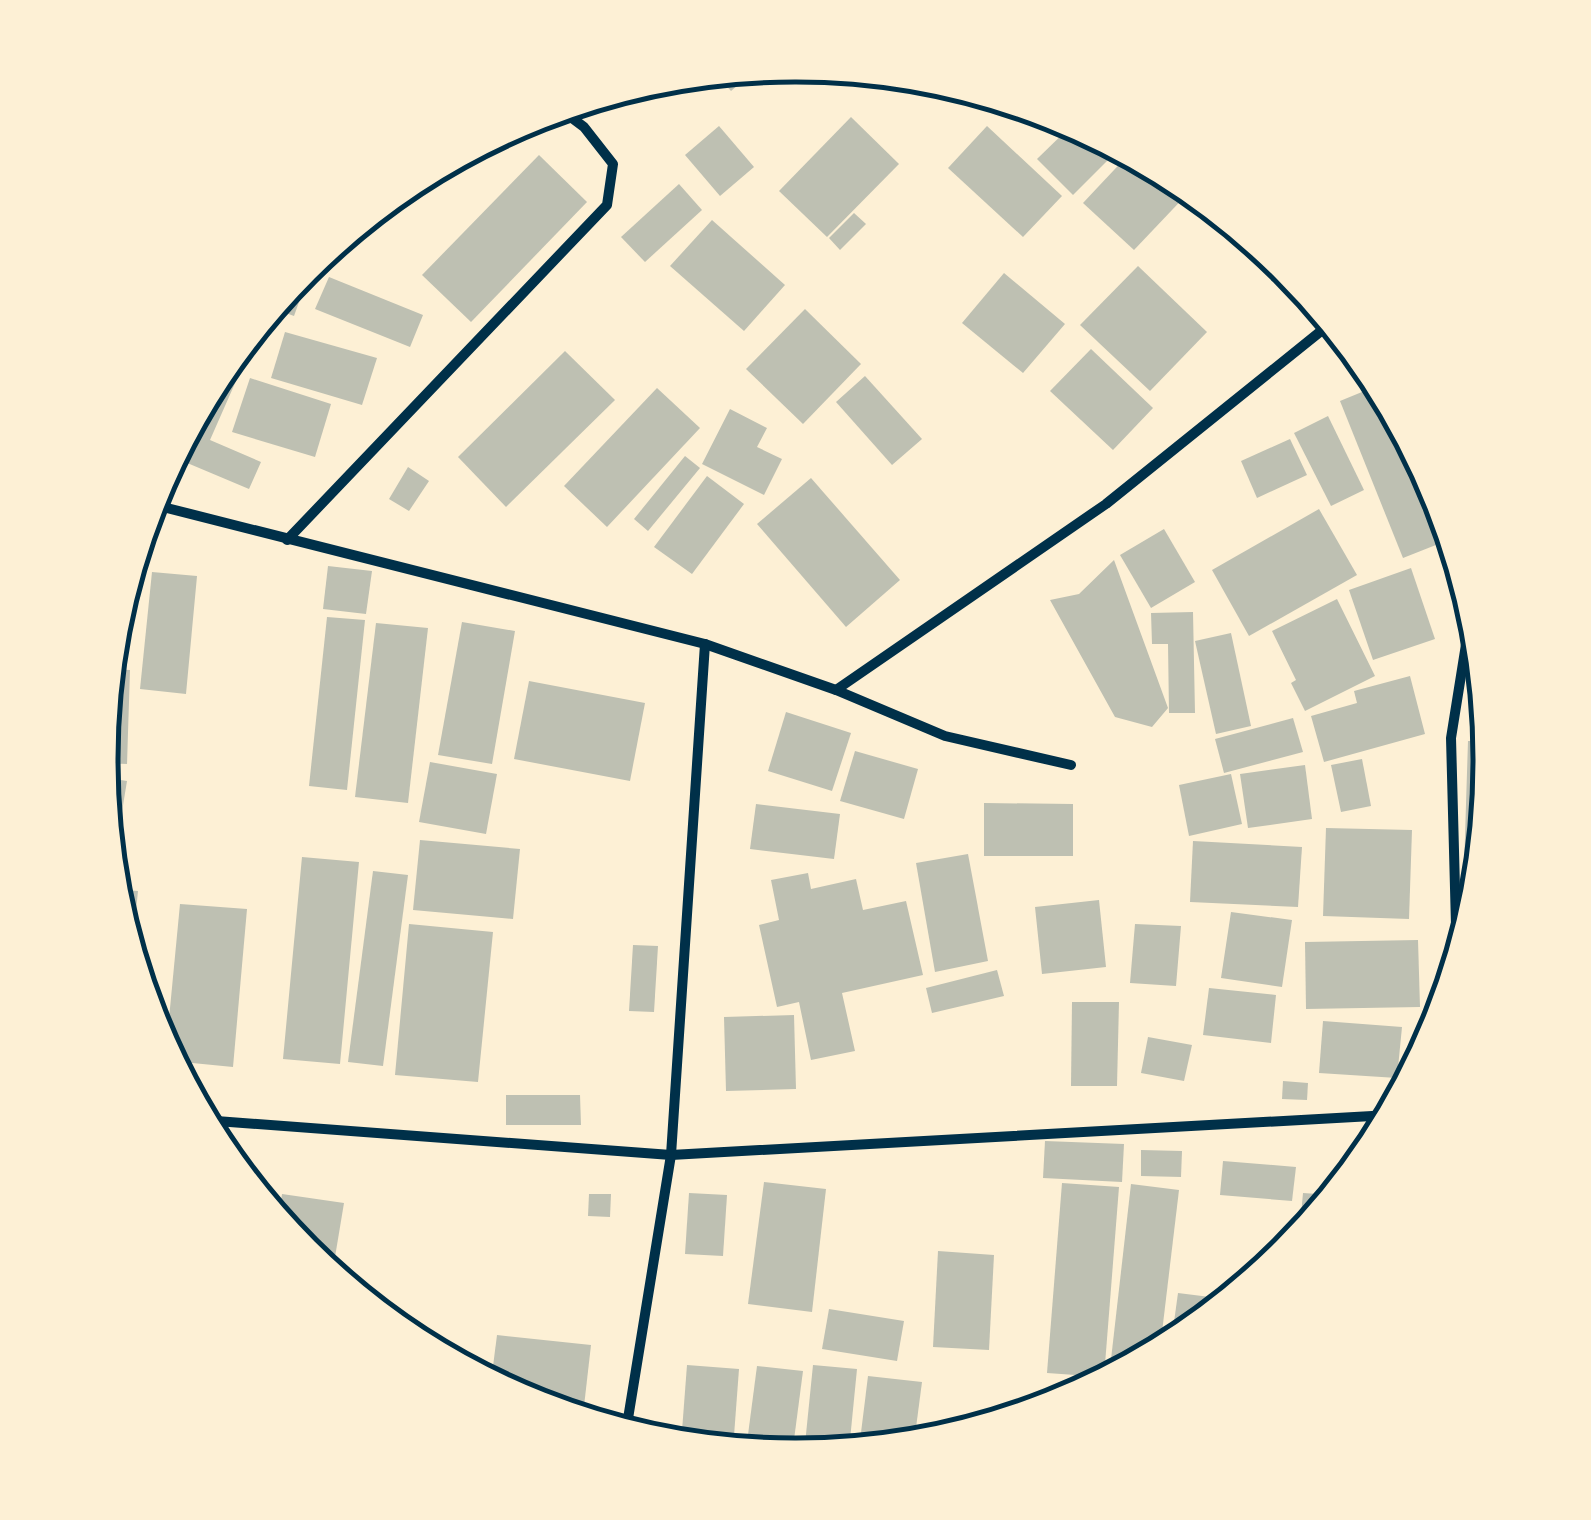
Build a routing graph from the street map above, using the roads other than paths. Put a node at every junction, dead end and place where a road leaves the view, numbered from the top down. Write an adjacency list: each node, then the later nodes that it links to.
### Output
1 (574, 120): 4 (street)
2 (1320, 332): 7 (street)
3 (167, 508): 4 (street)
4 (288, 540): 5 (street)
5 (705, 644): 7 (street); 12 (street)
6 (1464, 656): 9 (street)
7 (836, 690): 8 (street)
8 (1071, 765)
9 (1455, 913)
10 (1371, 1116): 12 (street)
11 (223, 1121): 12 (street)
12 (671, 1155): 13 (street)
13 (628, 1416)

